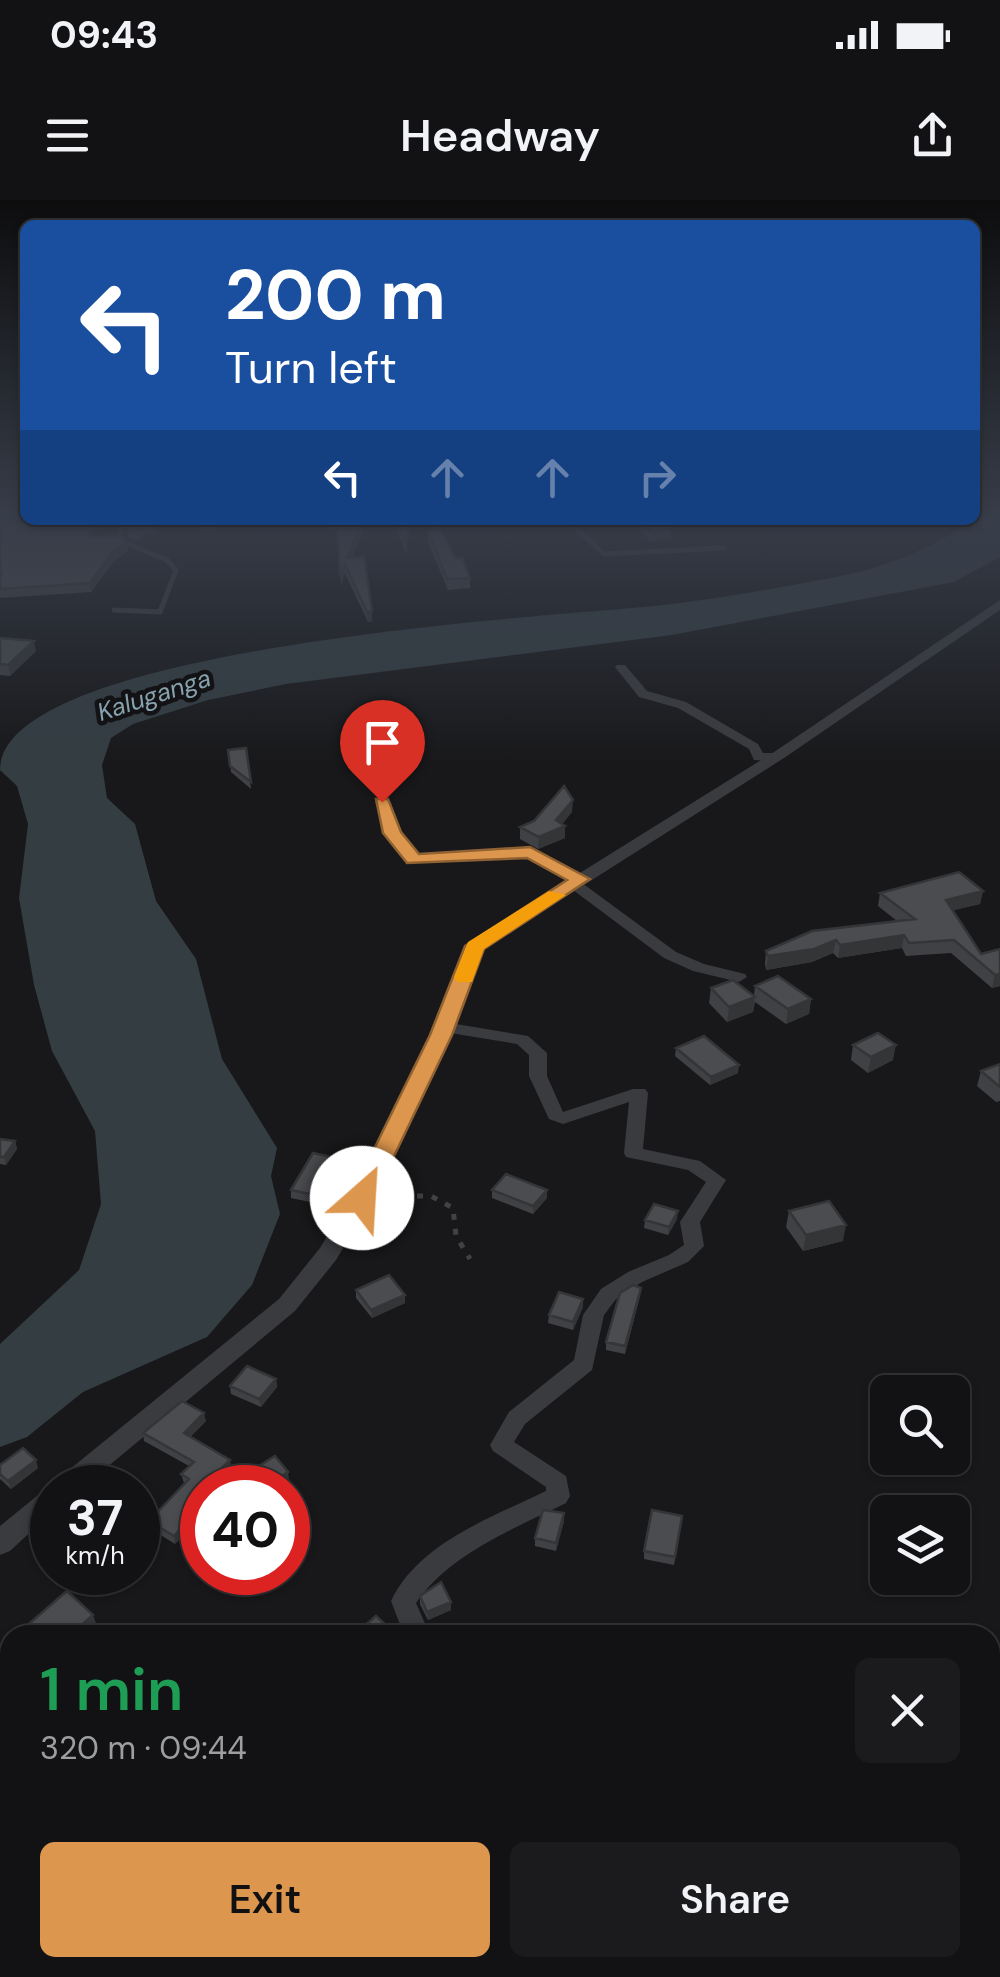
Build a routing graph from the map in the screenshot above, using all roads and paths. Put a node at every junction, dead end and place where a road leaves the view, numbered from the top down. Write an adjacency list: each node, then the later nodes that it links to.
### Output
1 (165, 599): 3 (lane)
2 (1000, 604): 5 (street)
3 (114, 610)
4 (621, 667): 5 (street)
5 (776, 757): 7 (street)
6 (382, 802): 7 (street)
7 (578, 882): 8 (street); 9 (street)
8 (739, 977)
9 (444, 1027): 10 (street); 15 (street)
10 (362, 1198): 11 (path); 12 (street)
11 (470, 1258)
12 (91, 1465)
13 (30, 1516): 14 (street)
14 (0, 1543)
15 (412, 1625)

